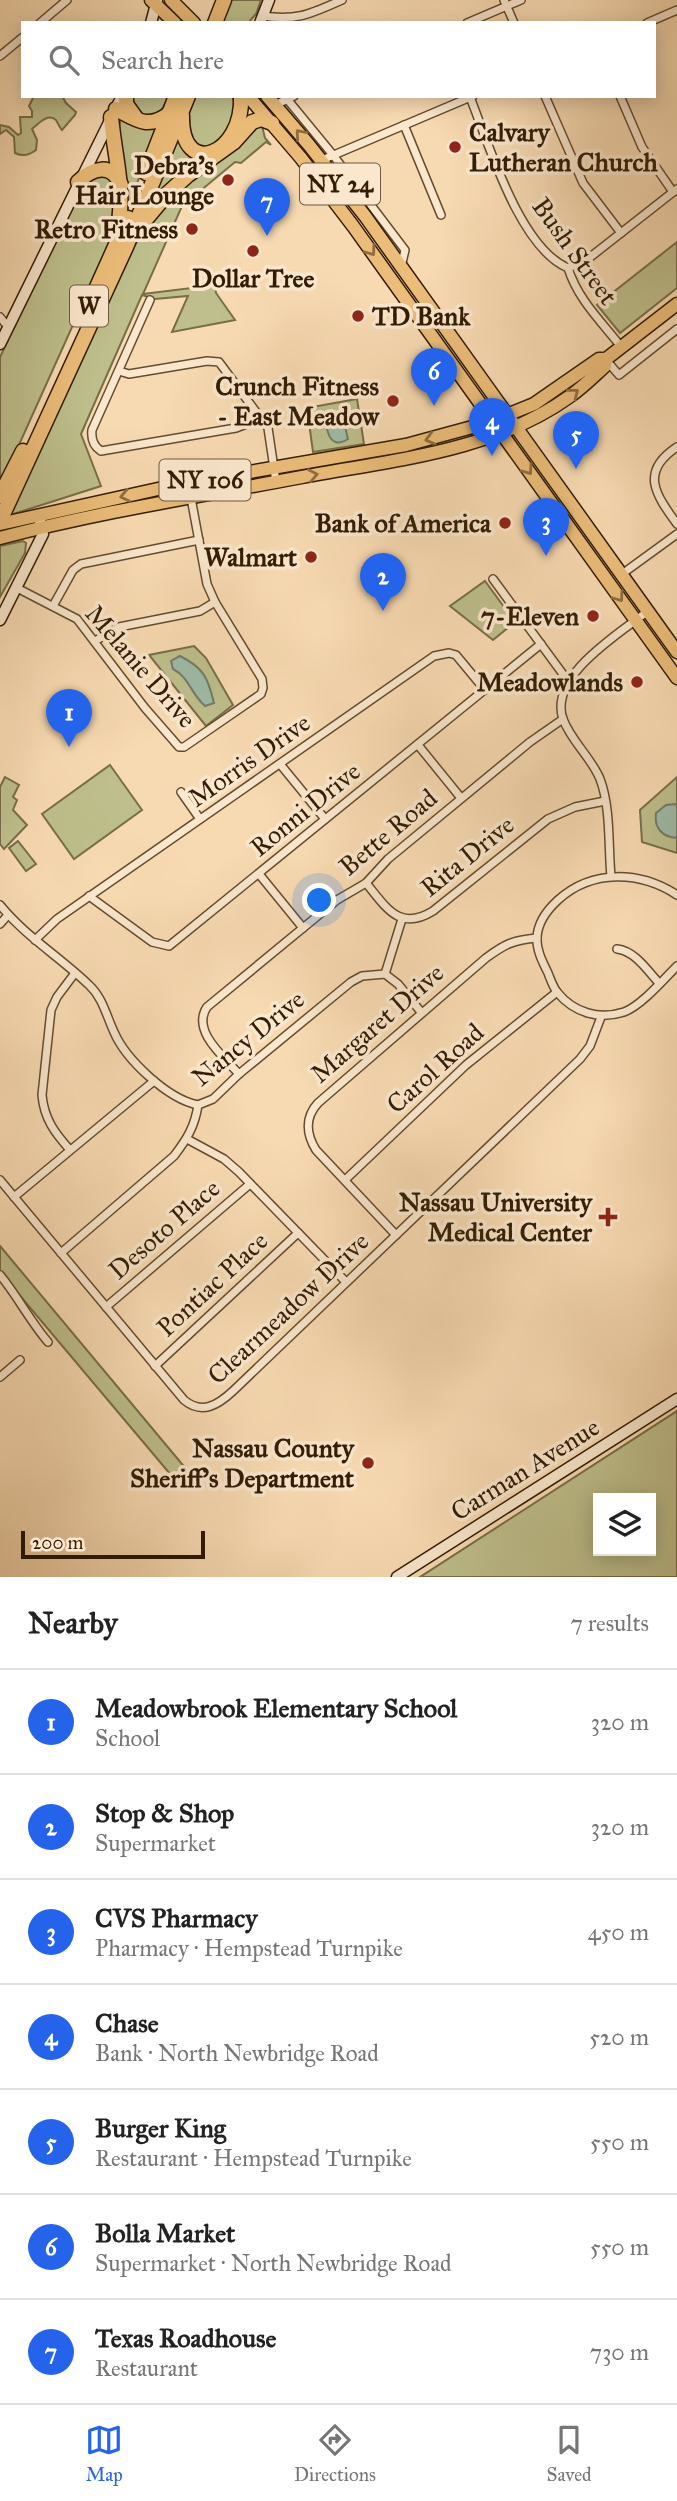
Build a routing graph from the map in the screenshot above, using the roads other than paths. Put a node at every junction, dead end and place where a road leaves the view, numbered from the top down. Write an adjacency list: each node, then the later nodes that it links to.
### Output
1 (68, 0): 12 (street)
2 (171, 0): 15 (main road)
3 (214, 0): 16 (highway)
4 (224, 0): 17 (highway)
5 (269, 0): 11 (street)
6 (342, 0): 11 (street)
7 (521, 0): 9 (street)
8 (155, 1): 13 (street); 14 (main road)
9 (505, 3): 18 (street); 19 (street)
10 (677, 10): 20 (street)
11 (261, 19)
12 (42, 21)
13 (150, 21)
14 (173, 21)
15 (192, 21)
16 (206, 21)
17 (216, 21)
18 (471, 21)
19 (513, 21)
20 (652, 21)
21 (21, 39): 22 (street)
22 (0, 56)
23 (240, 98): 30 (highway)
24 (250, 98): 32 (main road, NY 24)
25 (469, 98): 33 (street)
26 (471, 98): 44 (street, Bush Street)
27 (546, 98): 41 (street)
28 (621, 98): 38 (street)
29 (280, 99): 34 (main road, NY 24)
30 (179, 104): 31 (highway); 42 (highway, W)
31 (119, 105): 36 (street); 37 (highway)
32 (271, 122): 35 (main road, NY 24); 42 (highway)
33 (404, 125): 34 (street); 39 (street)
34 (327, 158): 40 (main road, NY 24); 43 (street)
35 (316, 176): 40 (main road); 55 (main road, NY 24, one-way to 55)
36 (79, 182): 37 (highway); 48 (street)
37 (121, 186): 42 (highway)
38 (675, 190): 41 (street)
39 (441, 215)
40 (365, 216): 43 (main road, NY 24)
41 (621, 233): 44 (street)
42 (120, 246): 61 (highway, W); 64 (highway, W)
43 (401, 267): 56 (main road, NY 24)
44 (568, 268): 51 (street, Bush Street)
45 (150, 300): 53 (street)
46 (677, 304): 51 (main road, NY 106)
47 (0, 317): 48 (street)
48 (8, 327): 50 (street)
49 (677, 329): 52 (street)
50 (0, 344)
51 (622, 348): 52 (main road, NY 106)
52 (606, 359): 56 (main road, NY 106)
53 (119, 371): 54 (street); 54 (street)
54 (262, 418): 60 (street)
55 (492, 421): 56 (main road, NY 106); 57 (main road, NY 24); 59 (main road, NY 106, one-way to 59)
56 (511, 421): 57 (main road, NY 106); 69 (main road, NY 24)
57 (500, 433): 59 (main road, NY 106); 76 (main road, NY 24, one-way to 76)
58 (677, 447): 65 (street)
59 (349, 462): 60 (main road, NY 106)
60 (275, 475): 62 (main road, NY 106); 63 (main road, NY 106, one-way to 63)
61 (0, 496)
62 (191, 498): 63 (main road, NY 106); 68 (street, Melanie Drive)
63 (40, 521): 64 (main road, NY 106); 67 (main road, NY 106); 71 (street)
64 (1, 523)
65 (677, 524)
66 (677, 534): 69 (street)
67 (0, 538)
68 (199, 540): 72 (street, Melanie Drive); 73 (street)
69 (622, 574): 74 (main road, NY 24)
70 (493, 579): 78 (street)
71 (17, 587): 73 (street, Melanie Drive); 75 (street)
72 (215, 602): 77 (street); 77 (street, Melanie Drive)
73 (54, 606): 77 (street, Melanie Drive)
74 (648, 611): 76 (street); 79 (main road, NY 24)
75 (0, 620)
76 (636, 620): 80 (main road, NY 24); 81 (street)
77 (95, 641)
78 (541, 644): 81 (street); 82 (street, Ronni Drive)
79 (677, 652)
80 (677, 678)
81 (568, 681): 83 (street)
82 (485, 690): 84 (street, Ronni Drive); 85 (street, Morris Drive)
83 (563, 719): 87 (street, Bette Road); 88 (street)
84 (418, 745): 87 (street); 90 (street, Ronni Drive)
85 (280, 764): 89 (street, Morris Drive); 90 (street)
86 (181, 792): 89 (street)
87 (461, 798): 93 (street, Bette Road)
88 (605, 802): 92 (street); 98 (street, Rita Drive)
89 (201, 819): 95 (street, Morris Drive)
90 (325, 820): 91 (street, Ronni Drive)
91 (259, 874): 95 (street, Ronni Drive); 100 (street)
92 (611, 876): 94 (street); 101 (street)
93 (366, 883): 98 (street, Rita Drive); 100 (street, Bette Road)
94 (677, 895)
95 (89, 896): 102 (street, Morris Drive)
96 (0, 905): 97 (street)
97 (8, 915): 99 (street); 102 (street)
98 (402, 919): 106 (street)
99 (0, 924)
100 (303, 928): 111 (street, Bette Road)
101 (537, 938): 108 (street); 109 (street, Margaret Drive)
102 (35, 940): 105 (street)
103 (617, 949): 107 (street)
104 (677, 966): 107 (street)
105 (75, 973): 112 (street); 115 (street)
106 (384, 974): 109 (street); 111 (street, Nancy Drive)
107 (659, 983): 110 (street)
108 (557, 992): 110 (street); 117 (street, Carol Road)
109 (421, 1012): 117 (street, Margaret Drive)
110 (601, 1017): 121 (street, Clearmeadow Drive)
111 (239, 1074): 113 (street, Nancy Drive)
112 (154, 1081): 113 (street); 115 (street)
113 (198, 1105): 114 (street, Nancy Drive)
114 (187, 1139): 118 (street); 122 (street, Nancy Drive)
115 (70, 1150): 119 (street)
116 (0, 1180): 119 (street, Clearmeadow Drive)
117 (345, 1180): 121 (street, Margaret Drive)
118 (250, 1184): 120 (street); 125 (street, Desoto Place)
119 (14, 1197): 122 (street, Clearmeadow Drive)
120 (298, 1233): 124 (street); 128 (street, Pontiac Place)
121 (396, 1235): 124 (street, Clearmeadow Drive)
122 (61, 1253): 125 (street, Clearmeadow Drive)
123 (0, 1275): 126 (street)
124 (346, 1282): 128 (street, Clearmeadow Drive)
125 (106, 1307): 128 (street, Clearmeadow Drive)
126 (48, 1342)
127 (20, 1360): 129 (street)
128 (155, 1366)
129 (0, 1377)
130 (677, 1399): 131 (street, Carman Avenue)
131 (397, 1577)

